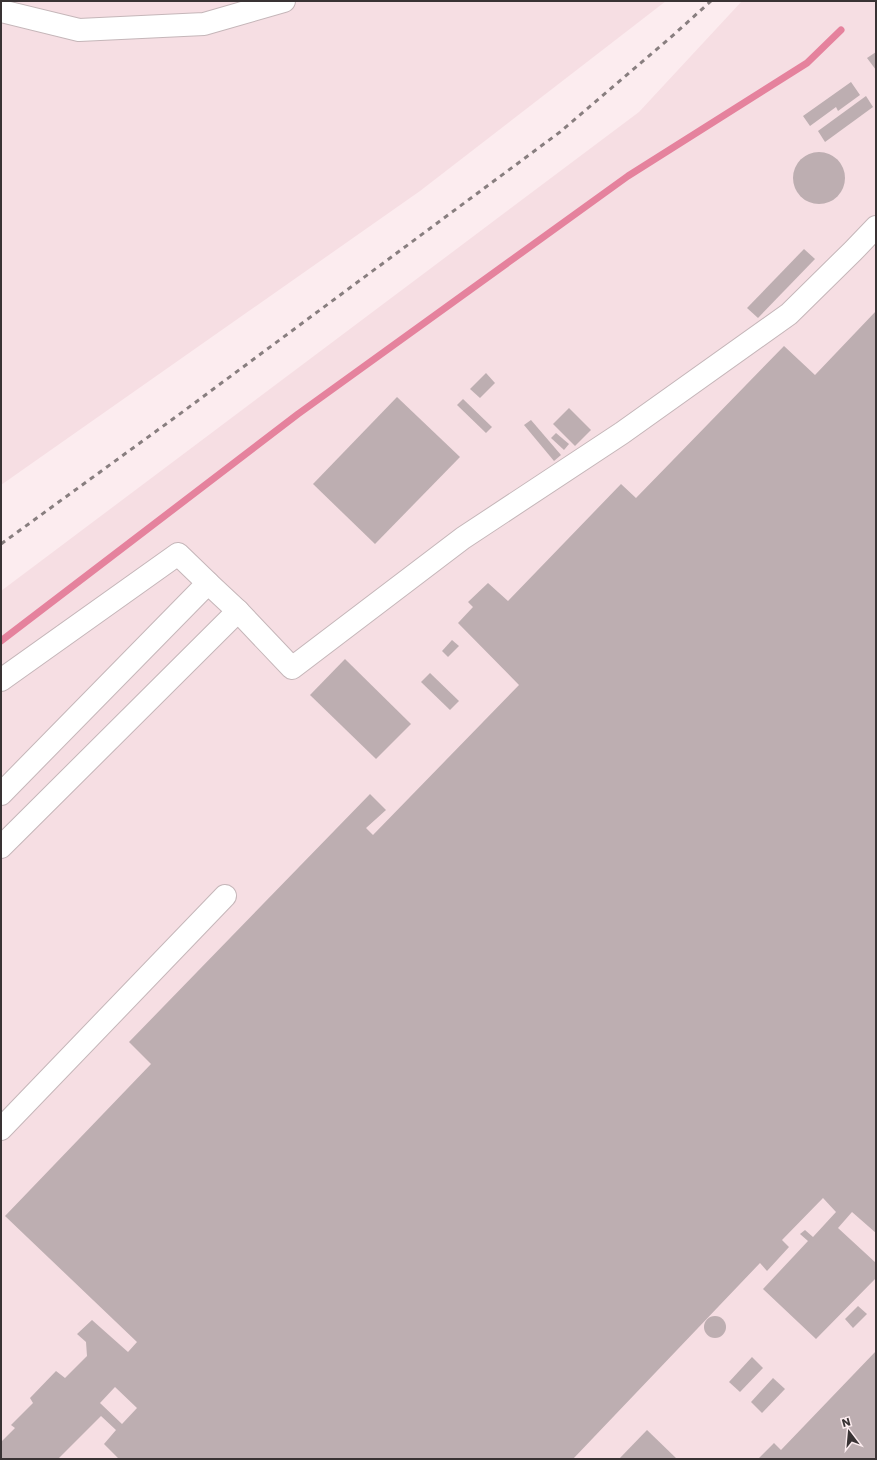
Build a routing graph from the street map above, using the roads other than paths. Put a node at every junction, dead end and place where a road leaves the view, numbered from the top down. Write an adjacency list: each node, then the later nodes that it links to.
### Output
1 (284, 1): 2 (lane)
2 (1, 11)
3 (876, 227): 5 (lane)
4 (208, 583): 5 (lane); 6 (lane); 7 (lane)
5 (238, 611): 8 (lane)
6 (1, 680)
7 (1, 794)
8 (1, 847)
9 (225, 896): 10 (lane)
10 (1, 1129)

